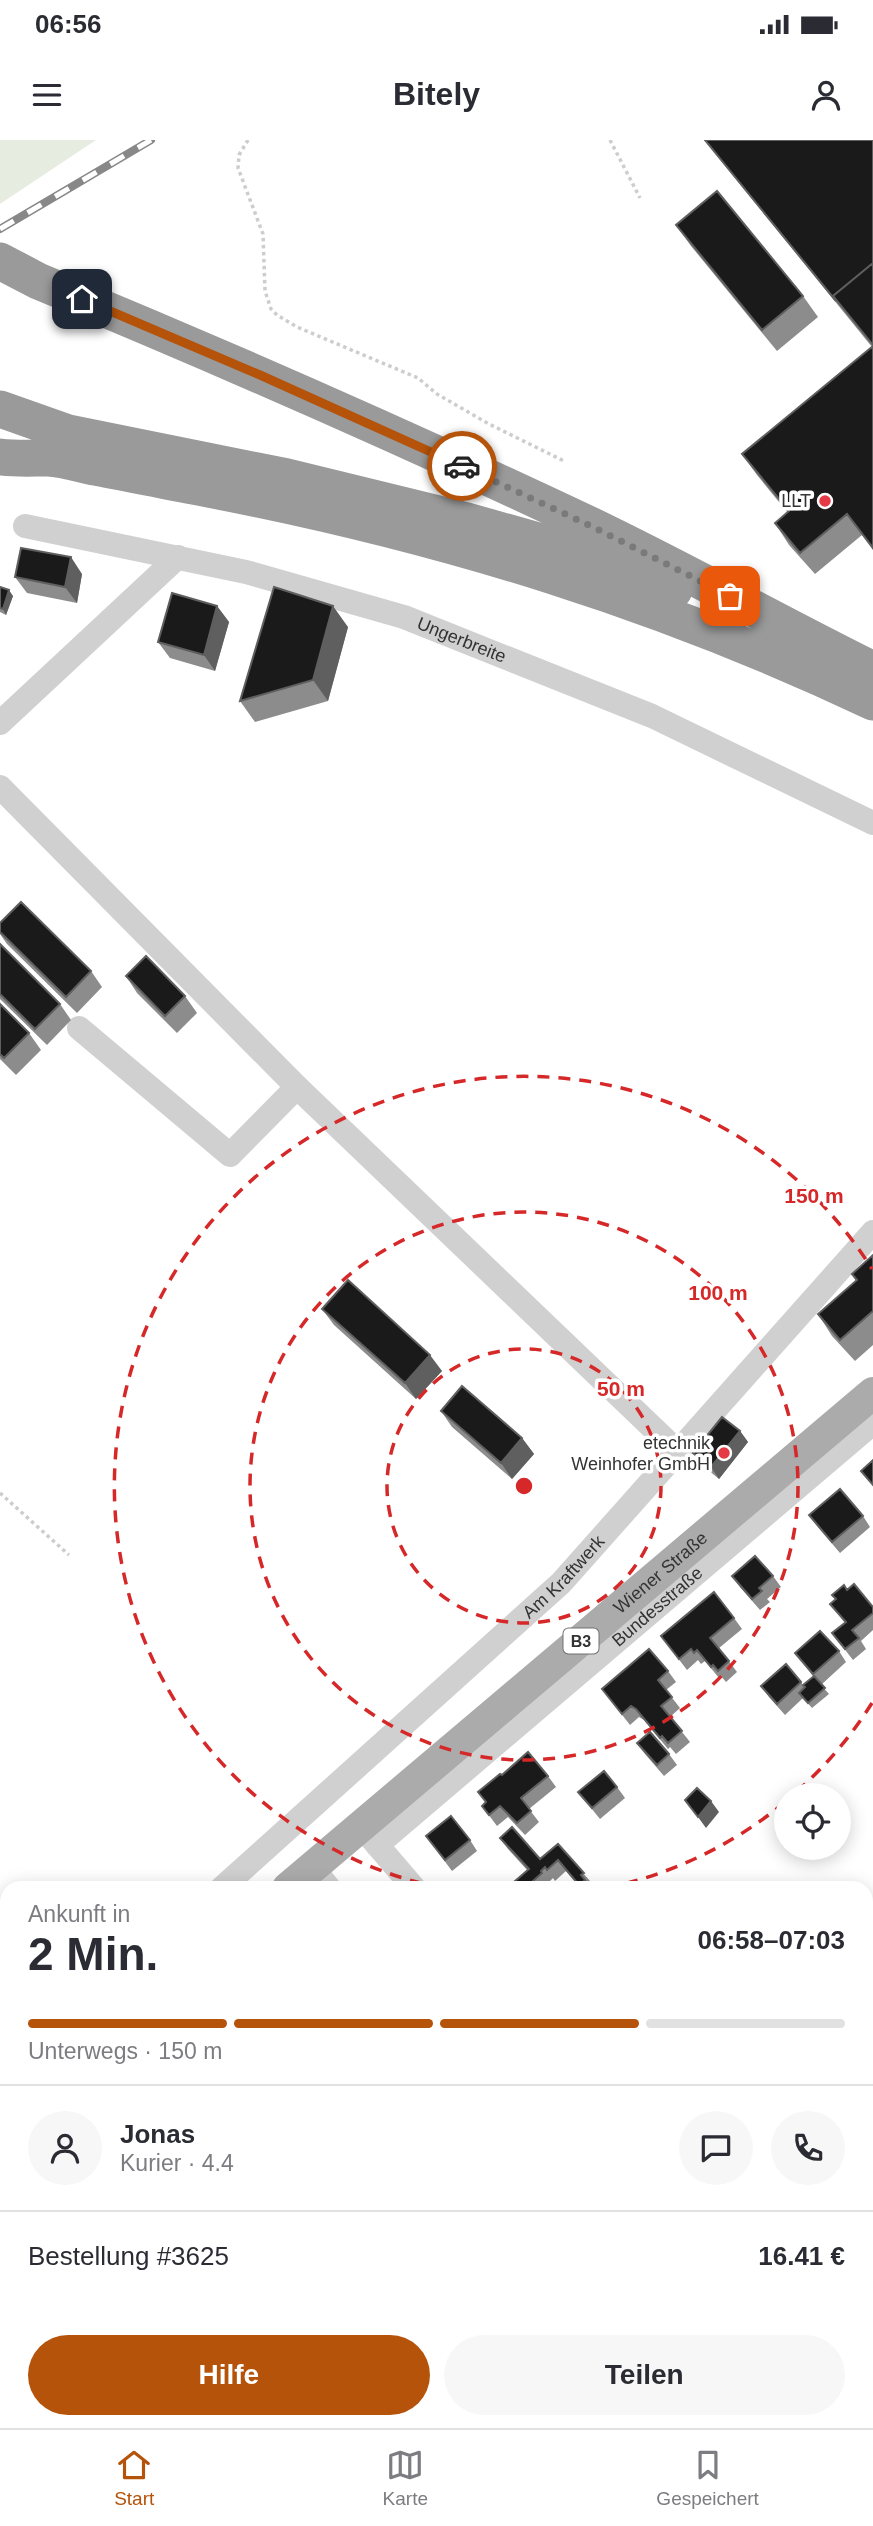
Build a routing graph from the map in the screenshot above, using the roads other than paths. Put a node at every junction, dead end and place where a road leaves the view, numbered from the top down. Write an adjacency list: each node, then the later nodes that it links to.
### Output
1 (0, 261): 9 (highway)
2 (0, 409): 4 (highway)
3 (0, 434): 4 (highway)
4 (59, 446): 5 (highway); 6 (highway)
5 (0, 457)
6 (174, 469): 9 (highway); 11 (highway)
7 (25, 526): 8 (street, Ungerbreite)
8 (178, 557): 12 (street); 14 (street, Ungerbreite)
9 (791, 630): 10 (highway)
10 (873, 670)
11 (873, 702)
12 (0, 723)
13 (0, 787): 16 (street)
14 (873, 823)
15 (79, 1028): 16 (street)
16 (297, 1087): 20 (street)
17 (873, 1232): 20 (street, Am Kraftwerk)
18 (873, 1393): 21 (main road, Wiener Straße / B3)
19 (873, 1423): 21 (street, Bundesstraße)
20 (678, 1452): 23 (street, Am Kraftwerk)
21 (369, 1836): 22 (main road, Wiener Straße / B3); 24 (street)
22 (321, 1878)
23 (230, 1881)
24 (408, 1881)

